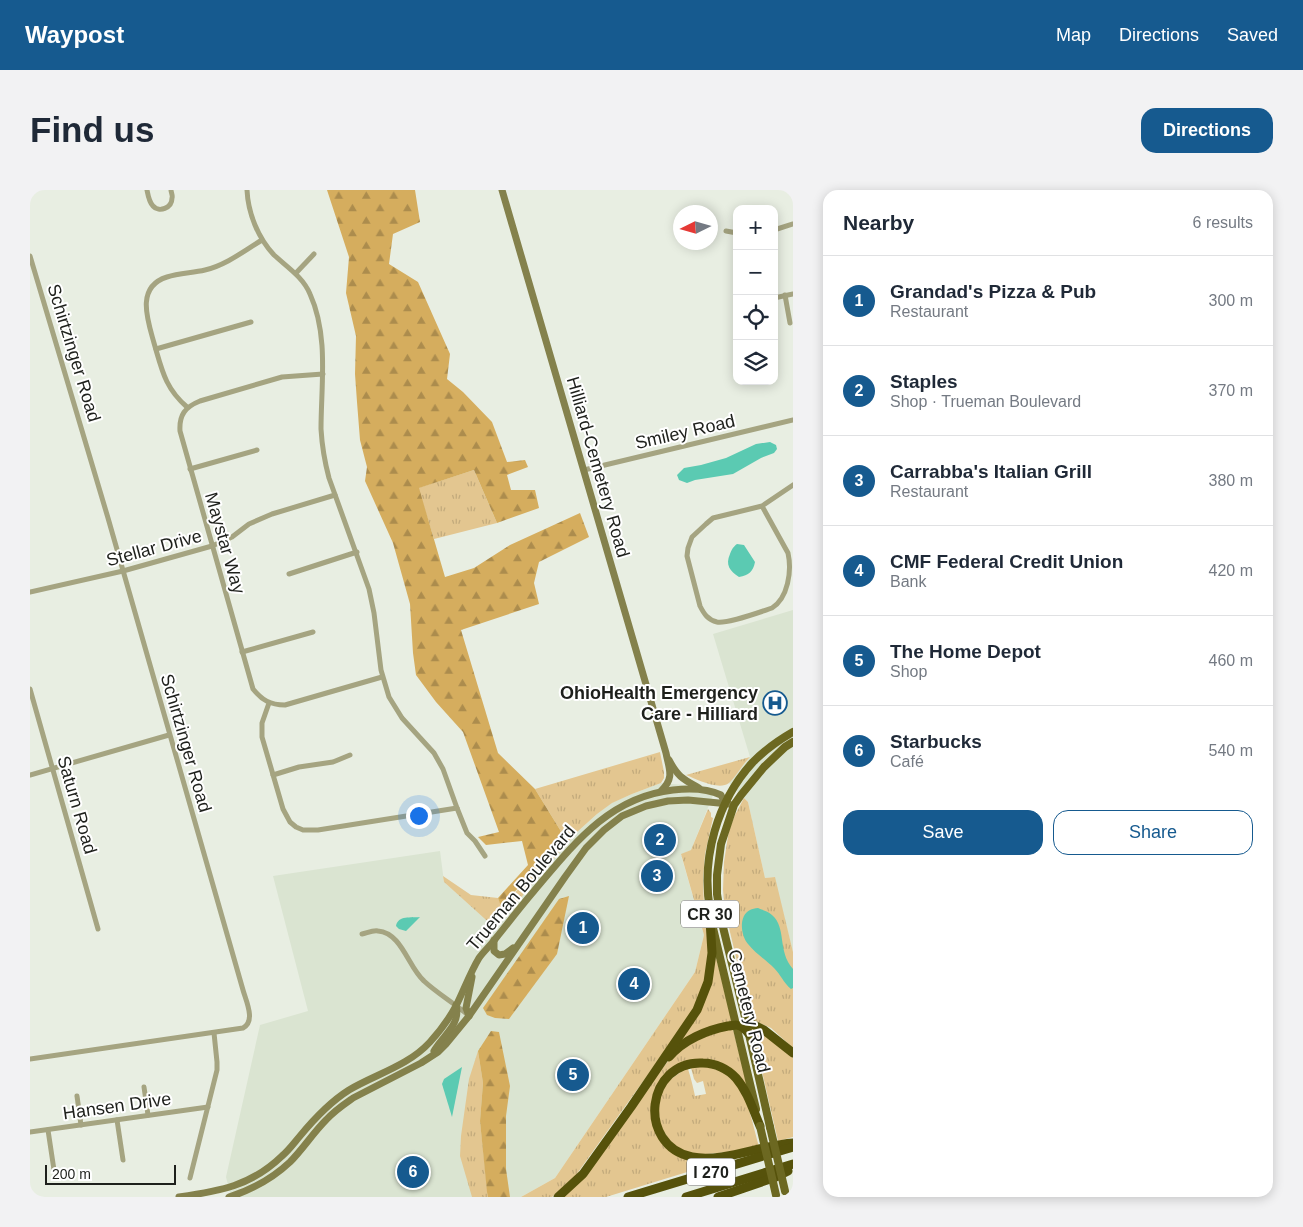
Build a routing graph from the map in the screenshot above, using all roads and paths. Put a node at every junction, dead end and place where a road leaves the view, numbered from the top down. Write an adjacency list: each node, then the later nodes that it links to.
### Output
1 (147, 190): 2 (street)
2 (171, 190)
3 (247, 190): 9 (street)
4 (502, 190): 24 (main road, Hilliard-Cemetery Road)
5 (793, 224): 6 (street)
6 (778, 229)
7 (726, 231): 8 (street)
8 (733, 232)
9 (262, 240): 12 (street); 18 (street)
10 (314, 254): 12 (street)
11 (30, 256): 32 (street, Schirtzinger Road)
12 (296, 274): 19 (street)
13 (793, 294): 14 (street)
14 (784, 295): 15 (street); 17 (street)
15 (778, 297)
16 (251, 322): 18 (street)
17 (790, 323)
18 (156, 349): 20 (street)
19 (323, 374): 20 (street); 26 (street)
20 (187, 407): 23 (street, Maystar Way)
21 (793, 420): 24 (street, Smiley Road)
22 (257, 450): 23 (street)
23 (190, 469): 28 (street, Maystar Way)
24 (584, 470): 43 (main road, Hilliard-Cemetery Road)
25 (793, 485): 27 (street)
26 (335, 495): 28 (street, Stellar Drive); 29 (street)
27 (762, 506): 30 (street); 31 (street)
28 (212, 546): 32 (street, Stellar Drive); 36 (street, Maystar Way)
29 (357, 552): 33 (street); 37 (street)
30 (791, 558): 31 (street)
31 (791, 566)
32 (123, 571): 34 (street, Stellar Drive); 41 (street, Schirtzinger Road)
33 (289, 574)
34 (30, 592)
35 (313, 632): 36 (street)
36 (242, 652): 39 (street, Maystar Way)
37 (382, 677): 39 (street); 51 (street)
38 (30, 689): 45 (street, Saturn Road)
39 (269, 703): 47 (street)
40 (793, 732): 50 (main road)
41 (169, 735): 45 (street); 65 (street, Schirtzinger Road)
42 (793, 742): 50 (main road)
43 (666, 753): 48 (main road, Hilliard-Cemetery Road); 49 (main road, Hilliard-Cemetery Road)
44 (350, 756): 47 (street)
45 (53, 769): 46 (street); 56 (street, Saturn Road)
46 (30, 775)
47 (273, 775): 51 (street)
48 (700, 789): 49 (main road, Trueman Boulevard); 50 (main road, Trueman Boulevard)
49 (661, 791): 52 (main road, Trueman Boulevard)
50 (730, 804): 53 (main road, Trueman Boulevard); 55 (main road, Cemetery Road / CR 30); 63 (main road, Cemetery Road / CR 30)
51 (457, 808): 54 (street)
52 (584, 834): 53 (main road); 59 (main road, Trueman Boulevard)
53 (586, 848): 58 (main road, Trueman Boulevard)
54 (485, 856)
55 (709, 904): 64 (main road, Cemetery Road / CR 30); 72 (highway)
56 (98, 928)
57 (362, 934): 61 (street)
58 (522, 938): 59 (main road); 62 (main road, Trueman Boulevard)
59 (494, 940): 60 (main road, Trueman Boulevard)
60 (473, 970): 61 (main road, Trueman Boulevard); 62 (main road)
61 (456, 1005): 62 (street); 68 (main road); 89 (main road, Trueman Boulevard)
62 (469, 1016): 68 (main road, Trueman Boulevard)
63 (746, 1021): 66 (main road, Cemetery Road / CR 30); 67 (highway)
64 (736, 1025): 66 (highway); 72 (highway); 77 (main road, Cemetery Road / CR 30)
65 (214, 1033): 69 (street, Schirtzinger Road); 73 (street)
66 (749, 1034): 87 (main road, Cemetery Road / CR 30, bridge)
67 (793, 1053)
68 (432, 1056): 90 (main road, Trueman Boulevard)
69 (30, 1059)
70 (144, 1086): 74 (street)
71 (77, 1096): 76 (street)
72 (631, 1106): 91 (highway)
73 (208, 1107): 74 (street, Hansen Drive); 86 (street)
74 (148, 1115): 75 (street, Hansen Drive)
75 (117, 1120): 76 (street, Hansen Drive); 82 (street)
76 (80, 1125): 78 (street, Hansen Drive)
77 (760, 1126): 80 (highway); 88 (main road, Cemetery Road / CR 30, bridge)
78 (48, 1130): 79 (street, Hansen Drive); 85 (street)
79 (30, 1132)
80 (793, 1143)
81 (793, 1147): 92 (highway, I 270)
82 (123, 1160)
83 (793, 1164): 93 (highway, I 270)
84 (793, 1169): 94 (highway)
85 (54, 1170)
86 (190, 1178)
87 (786, 1194)
88 (777, 1196)
89 (179, 1197)
90 (229, 1197)
91 (558, 1197)
92 (628, 1197)
93 (686, 1197)
94 (718, 1197)

